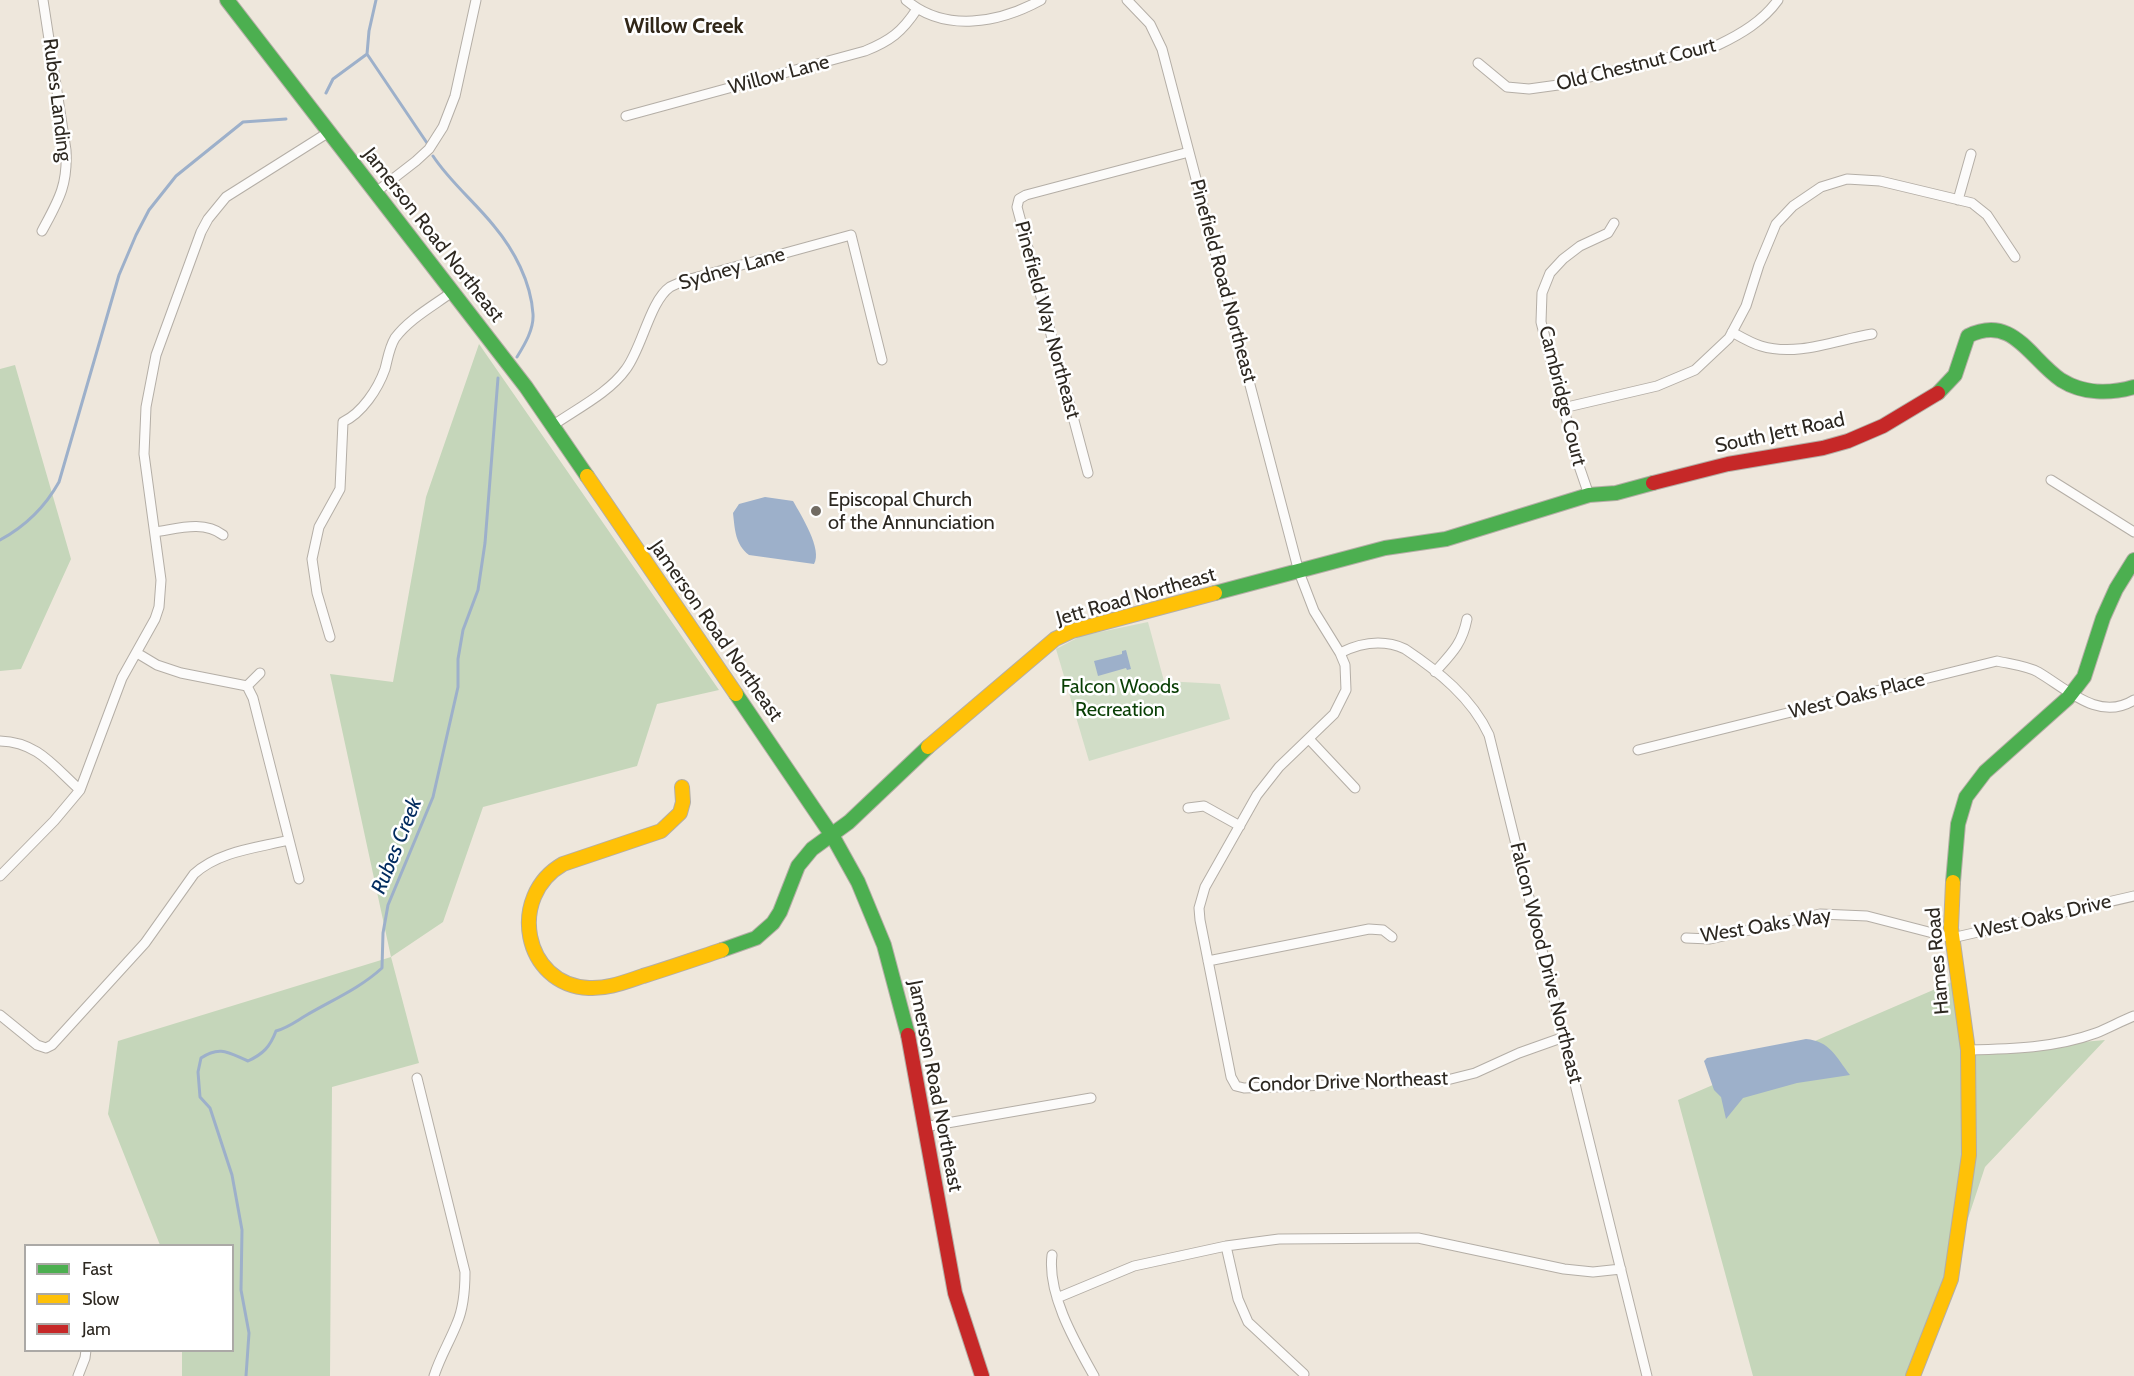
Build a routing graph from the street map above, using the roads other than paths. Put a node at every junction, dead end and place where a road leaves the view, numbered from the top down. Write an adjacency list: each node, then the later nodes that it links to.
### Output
1 (44, 0): 17 (street, Rubes Landing)
2 (227, 0): 11 (street, Jamerson Road Northeast)
3 (476, 0): 14 (street)
4 (906, 0): 8 (street)
5 (1041, 0): 8 (street)
6 (1127, 0): 12 (street, Pinefield Road Northeast)
7 (1778, 0): 9 (street, Old Chestnut Court)
8 (917, 9): 10 (street, Willow Lane)
9 (1481, 66)
10 (626, 116)
11 (329, 132): 14 (street, Jamerson Road Northeast); 30 (street)
12 (1189, 152): 26 (street, Pinefield Way Northeast); 34 (street, Pinefield Road Northeast)
13 (1971, 154): 15 (street)
14 (376, 192): 19 (street, Jamerson Road Northeast)
15 (1958, 200): 18 (street); 20 (street)
16 (1614, 223): 24 (street, Cambridge Court)
17 (42, 231)
18 (2015, 257)
19 (452, 292): 25 (street, Jamerson Road Northeast); 36 (street)
20 (1732, 332): 21 (street); 24 (street)
21 (1872, 334)
22 (882, 360): 25 (street, Sydney Lane)
23 (2134, 387): 28 (street, South Jett Road)
24 (1563, 408): 28 (street, Cambridge Court)
25 (552, 426): 52 (street, Jamerson Road Northeast)
26 (1088, 473)
27 (2051, 480): 31 (street)
28 (1588, 495): 29 (street, South Jett Road)
29 (1515, 518): 34 (street, Jett Road Northeast)
30 (154, 532): 32 (street); 38 (street)
31 (2134, 532)
32 (223, 535)
33 (2134, 560): 42 (street, Hames Road)
34 (1299, 572): 37 (street, Condor Drive Northeast); 52 (street, Jett Road Northeast)
35 (1467, 619): 39 (street)
36 (330, 637)
37 (1340, 652): 39 (street, Falcon Wood Drive Northeast); 44 (street, Condor Drive Northeast)
38 (136, 653): 41 (street); 49 (street)
39 (1435, 672): 63 (street, Falcon Wood Drive Northeast)
40 (260, 673): 41 (street)
41 (247, 686): 53 (street)
42 (2071, 695): 43 (street, West Oaks Place); 46 (street, West Oaks Place); 59 (street, Hames Road)
43 (2134, 700)
44 (1309, 739): 48 (street); 51 (street, Condor Drive Northeast)
45 (0, 741): 49 (street)
46 (1638, 750)
47 (682, 787): 52 (street, Jett Road Northeast)
48 (1355, 788)
49 (80, 790): 54 (street)
50 (1188, 808): 51 (street)
51 (1240, 826): 60 (street, Condor Drive Northeast)
52 (831, 834): 69 (street, Jamerson Road Northeast)
53 (289, 840): 55 (street); 64 (street)
54 (0, 876)
55 (299, 879)
56 (2134, 896): 59 (street, West Oaks Drive)
57 (1392, 937): 60 (street)
58 (1686, 938): 59 (street, West Oaks Way)
59 (1952, 938): 65 (street, Hames Road)
60 (1208, 961): 63 (street, Condor Drive Northeast)
61 (0, 1015): 64 (street)
62 (2134, 1016): 65 (street)
63 (1564, 1037): 72 (street, Falcon Wood Drive Northeast)
64 (42, 1048): 66 (street)
65 (1968, 1050): 81 (street, Hames Road)
66 (40, 1059)
67 (417, 1078): 77 (street)
68 (1091, 1098): 69 (street)
69 (924, 1127): 78 (street, Jamerson Road Northeast)
70 (1226, 1246): 72 (street); 73 (street); 75 (street)
71 (1052, 1255): 73 (street)
72 (1621, 1269): 80 (street, Falcon Wood Drive Northeast)
73 (1057, 1298): 79 (street)
74 (86, 1352): 76 (street)
75 (1304, 1374)
76 (78, 1376)
77 (434, 1376)
78 (982, 1376)
79 (1094, 1376)
80 (1647, 1376)
81 (1913, 1376)

